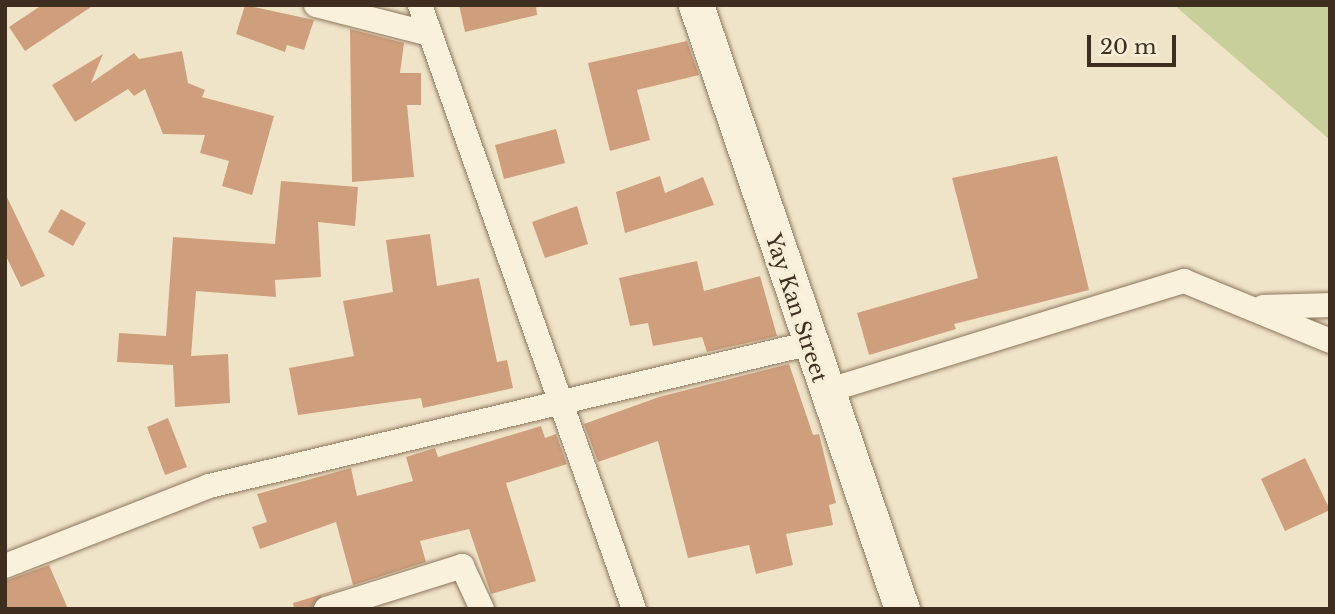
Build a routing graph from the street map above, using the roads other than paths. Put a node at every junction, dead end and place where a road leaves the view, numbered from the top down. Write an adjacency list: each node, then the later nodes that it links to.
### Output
1 (316, 5): 4 (street)
2 (420, 5): 4 (street)
3 (696, 5): 8 (main road, Yay Kan Street)
4 (430, 34): 10 (street)
5 (1330, 305): 6 (street)
6 (1258, 307): 7 (street); 9 (street)
7 (1330, 341)
8 (807, 344): 9 (main road, Yay Kan Street); 10 (street)
9 (823, 392): 15 (main road, Yay Kan Street)
10 (560, 401): 11 (street); 14 (street)
11 (5, 566)
12 (326, 609): 13 (street)
13 (482, 609)
14 (634, 609)
15 (902, 609)

